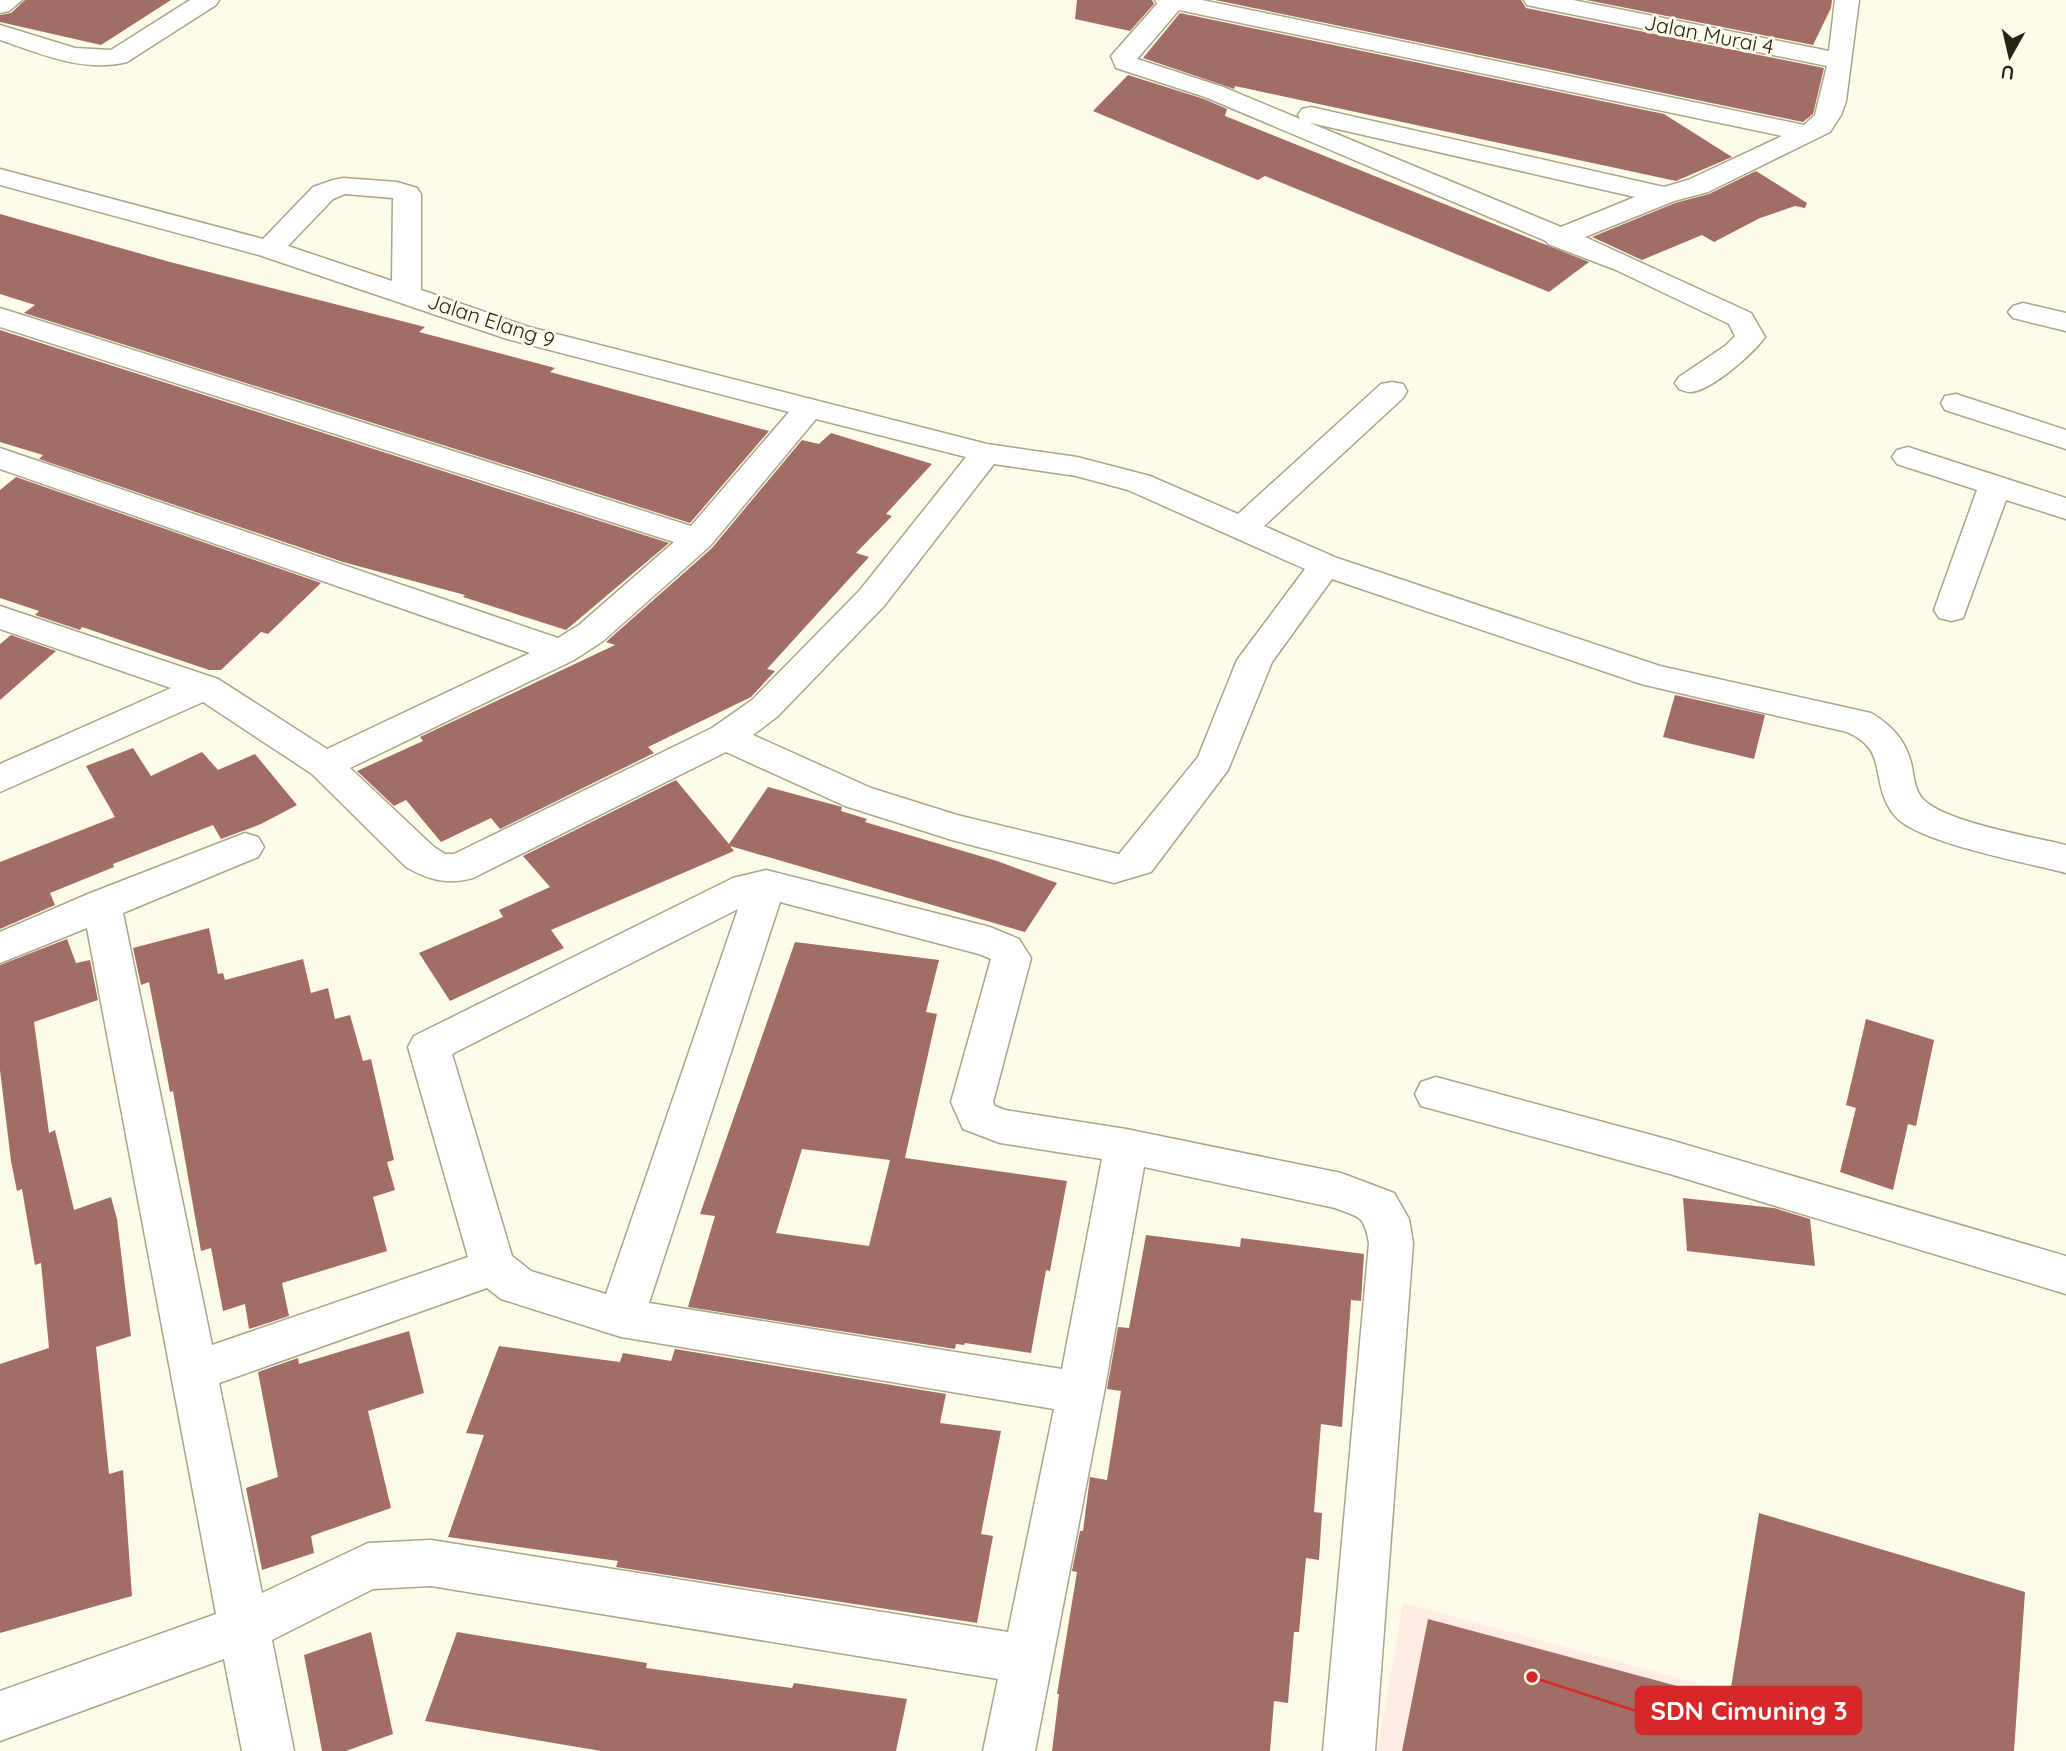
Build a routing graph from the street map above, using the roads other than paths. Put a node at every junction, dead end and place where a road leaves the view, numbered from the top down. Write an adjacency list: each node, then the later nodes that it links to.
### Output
1 (10, 0): 6 (street)
2 (207, 0): 7 (street)
3 (1171, 0): 9 (street); 10 (street)
4 (1536, 0): 8 (street, Jalan Murai 4)
5 (1847, 0): 8 (street)
6 (0, 6)
7 (0, 33)
8 (1840, 61): 10 (street)
9 (1214, 92): 12 (street); 13 (street)
10 (1808, 134): 12 (street)
11 (0, 177): 14 (street, Jalan Elang 9)
12 (1664, 195): 13 (street)
13 (1558, 238): 19 (street)
14 (269, 249): 15 (street, Jalan Elang 9); 15 (street)
15 (406, 293): 22 (street, Jalan Elang 9)
16 (2023, 312): 18 (street)
17 (0, 317): 30 (street)
18 (2066, 322)
19 (1690, 383)
20 (1392, 391): 29 (street)
21 (1956, 403): 23 (street)
22 (810, 407): 24 (street, Jalan Elang 9); 30 (street)
23 (2066, 439)
24 (986, 453): 29 (street, Jalan Elang 9); 36 (street)
25 (1908, 457): 27 (street)
26 (0, 458): 34 (street)
27 (1995, 486): 28 (street); 32 (street)
28 (2066, 509)
29 (1243, 527): 31 (street, Jalan Elang 9)
30 (698, 539): 34 (street)
31 (1325, 565): 36 (street); 40 (street, Jalan Elang 9)
32 (1951, 610)
33 (0, 617): 35 (street)
34 (562, 652): 37 (street)
35 (205, 687): 37 (street); 38 (street)
36 (725, 737): 37 (street)
37 (325, 765)
38 (0, 779)
39 (245, 847): 42 (street)
40 (2066, 859)
41 (766, 884): 45 (street); 46 (street); 48 (street)
42 (102, 904): 43 (street); 49 (street)
43 (0, 948)
44 (1436, 1094): 47 (street)
45 (1126, 1146): 50 (street); 56 (street)
46 (493, 1267): 48 (street); 49 (street)
47 (2066, 1275)
48 (621, 1318): 50 (street)
49 (193, 1372): 51 (street)
50 (1081, 1393): 52 (street)
51 (244, 1628): 52 (street); 53 (street); 54 (street)
52 (1028, 1660): 55 (street)
53 (0, 1716)
54 (268, 1751)
55 (1009, 1751)
56 (1349, 1751)

